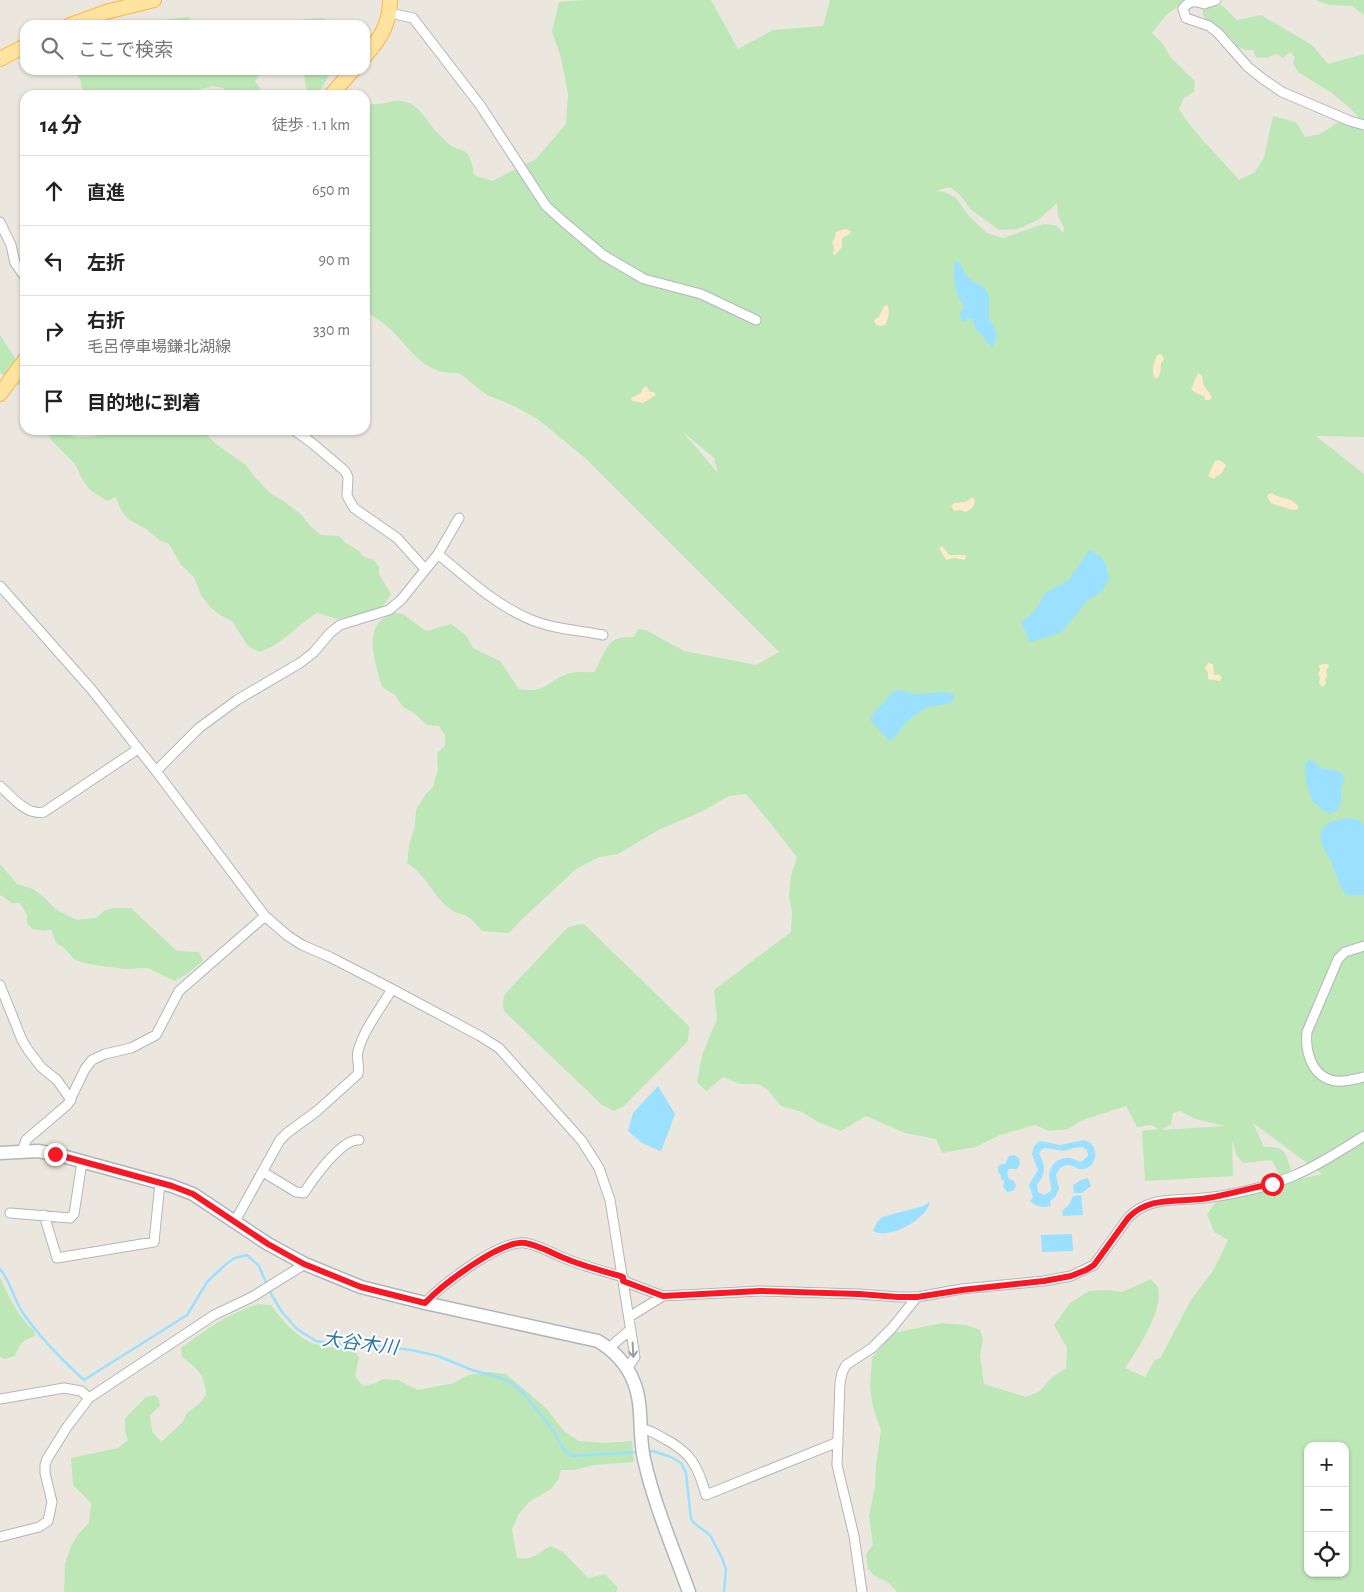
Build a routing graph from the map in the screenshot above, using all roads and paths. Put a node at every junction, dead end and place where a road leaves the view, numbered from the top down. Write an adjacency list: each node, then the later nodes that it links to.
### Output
1 (154, 0): 4 (main road)
2 (1216, 0): 10 (street)
3 (390, 7): 6 (main road); 15 (street)
4 (84, 20)
5 (20, 49): 7 (main road)
6 (370, 50)
7 (0, 60)
8 (349, 75): 9 (main road)
9 (335, 90)
10 (1364, 125)
11 (0, 222): 13 (street)
12 (0, 236): 13 (street)
13 (15, 263): 14 (street)
14 (20, 270)
15 (756, 320)
16 (20, 367): 17 (main road)
17 (0, 394)
18 (301, 435): 21 (street)
19 (458, 518): 20 (street)
20 (438, 554): 21 (street); 23 (street)
21 (425, 568): 25 (street)
22 (0, 586): 24 (street)
23 (604, 634)
24 (138, 749): 25 (street); 26 (street)
25 (156, 771): 27 (street)
26 (0, 786)
27 (265, 916): 30 (street); 32 (street)
28 (1364, 946): 31 (street)
29 (0, 985): 32 (street)
30 (392, 989): 38 (street); 44 (street)
31 (1364, 1077)
32 (71, 1100): 35 (street)
33 (1364, 1136): 46 (street)
34 (359, 1140): 38 (street)
35 (22, 1151): 36 (main road); 37 (main road)
36 (2, 1152)
37 (82, 1162): 39 (main road); 41 (street)
38 (263, 1172): 42 (street)
39 (160, 1183): 41 (street); 42 (main road)
40 (10, 1213): 41 (street)
41 (44, 1215)
42 (235, 1221): 43 (main road)
43 (304, 1264): 47 (main road); 52 (street)
44 (623, 1279): 45 (street); 47 (street); 48 (street)
45 (663, 1296): 46 (street); 48 (street)
46 (917, 1297): 55 (street)
47 (425, 1303): 50 (main road)
48 (629, 1317): 49 (street)
49 (631, 1329): 50 (street); 51 (street, one-way to 51)
50 (609, 1348): 51 (main road)
51 (627, 1369): 54 (main road)
52 (89, 1398): 53 (street); 56 (street)
53 (0, 1399)
54 (641, 1429): 55 (street); 57 (main road)
55 (838, 1442): 58 (street)
56 (0, 1537)
57 (689, 1592)
58 (862, 1592)

